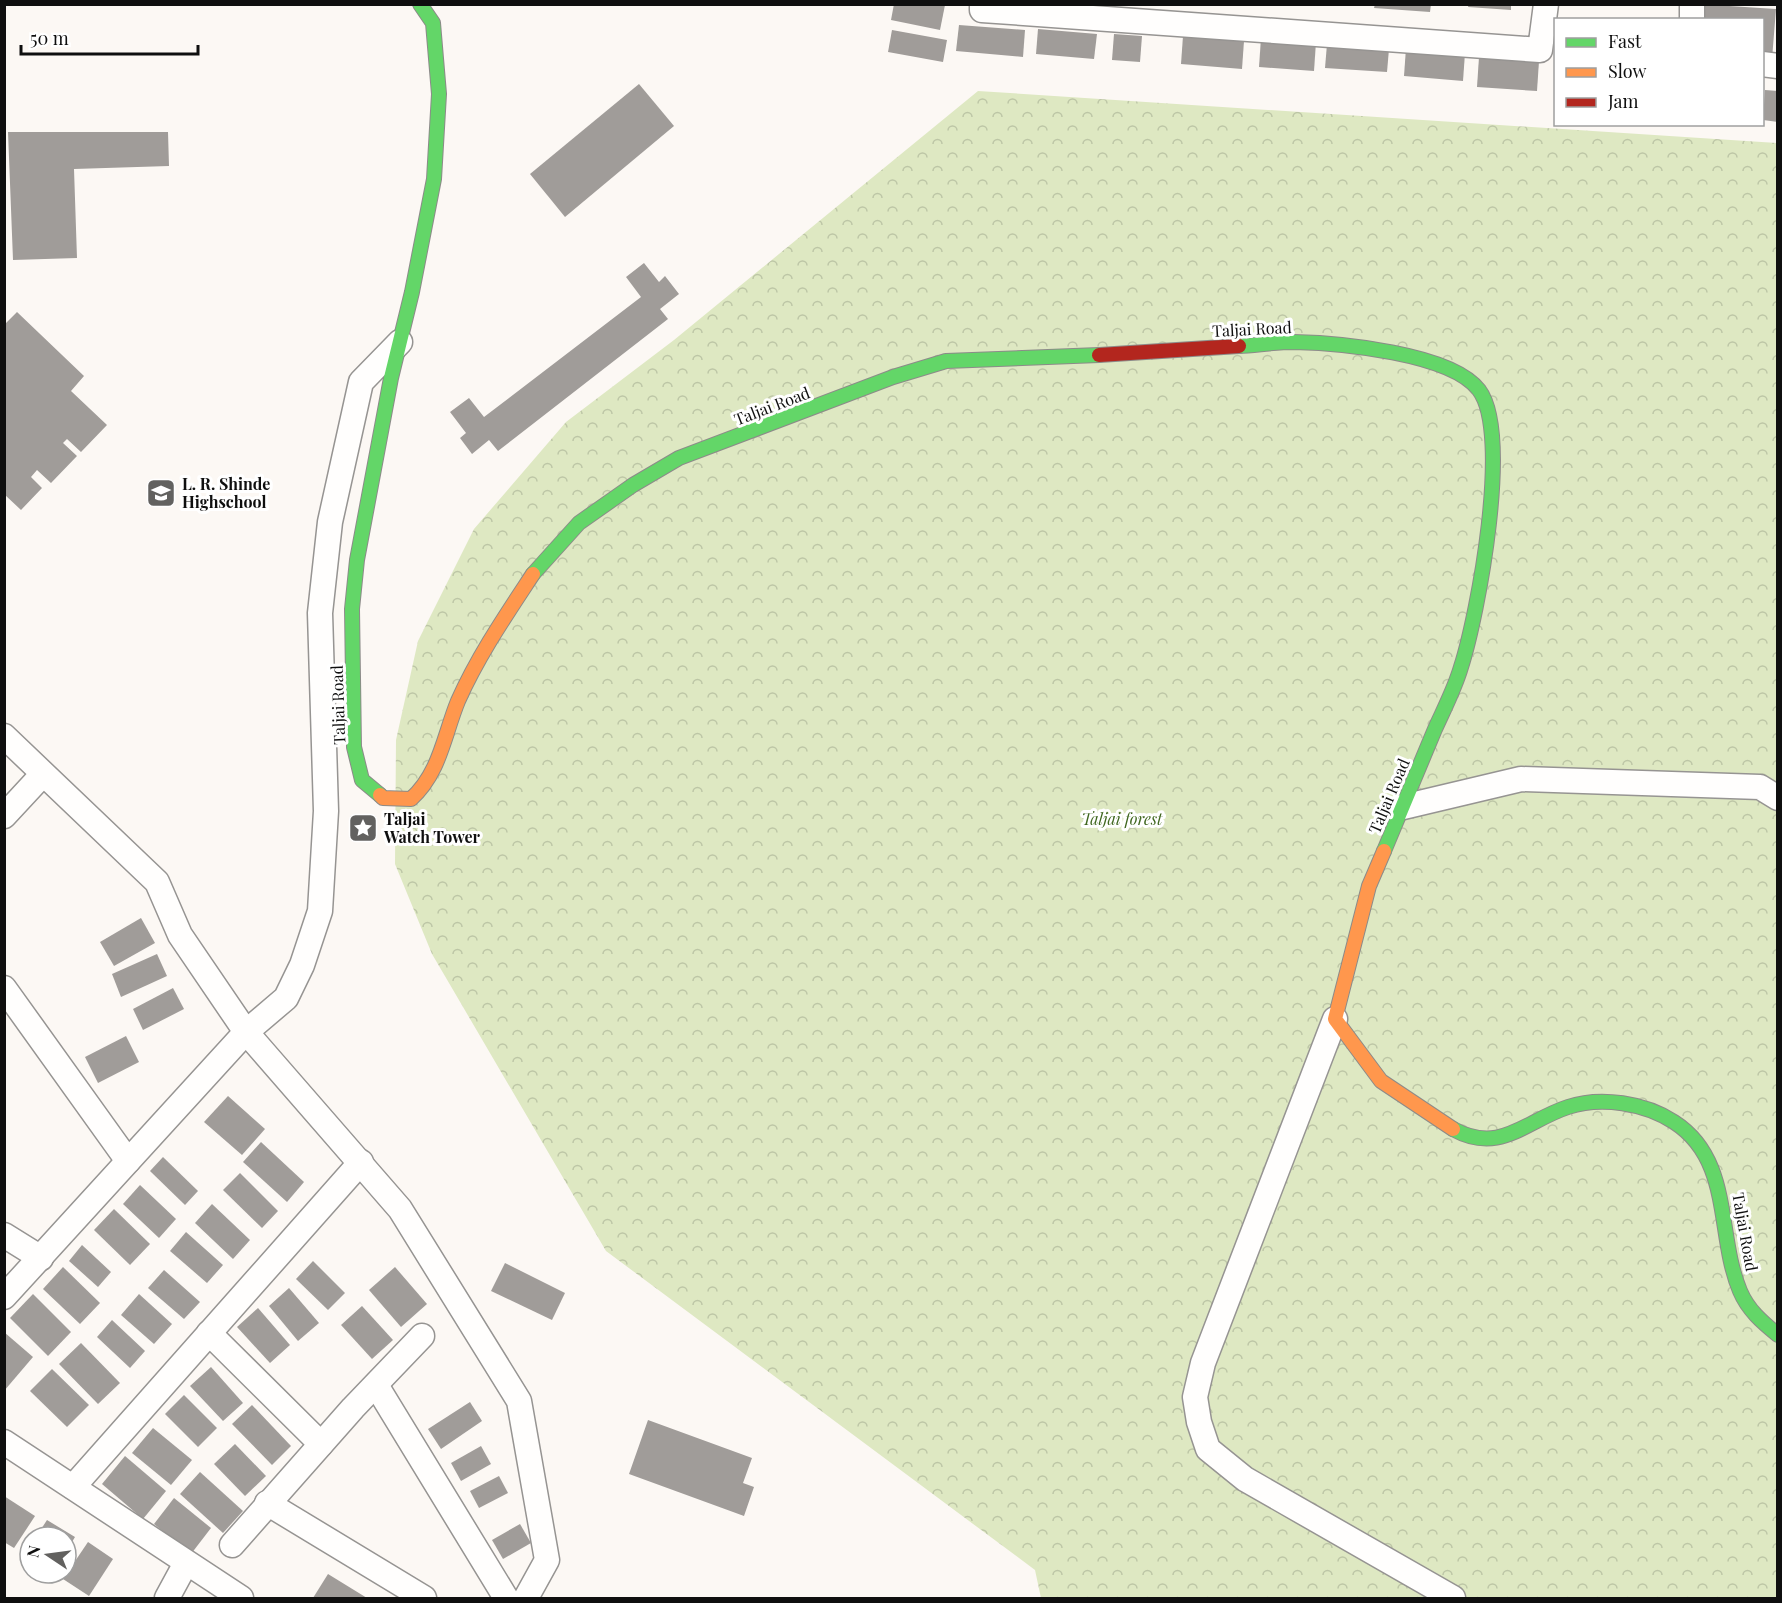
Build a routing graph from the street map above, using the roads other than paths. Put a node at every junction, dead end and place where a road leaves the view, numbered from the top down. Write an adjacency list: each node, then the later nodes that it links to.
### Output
1 (420, 4): 4 (street, Taljai Road)
2 (982, 4): 3 (street)
3 (1546, 4)
4 (401, 340): 8 (street, Taljai Road); 12 (street)
5 (4, 736): 6 (street)
6 (43, 774): 9 (street); 12 (street)
7 (1778, 798): 8 (street)
8 (1403, 807): 11 (street, Taljai Road)
9 (4, 816)
10 (4, 988): 13 (street)
11 (1335, 1019): 19 (street, Taljai Road); 33 (street)
12 (246, 1032): 13 (street); 14 (street)
13 (128, 1161): 16 (street)
14 (361, 1162): 18 (street); 32 (street)
15 (4, 1235): 16 (street)
16 (41, 1258): 17 (street)
17 (4, 1297)
18 (209, 1334): 23 (street); 24 (street)
19 (1778, 1335)
20 (422, 1336): 21 (street)
21 (376, 1385): 23 (street); 31 (street)
22 (4, 1442): 24 (street)
23 (321, 1444): 25 (street)
24 (73, 1486): 27 (street)
25 (267, 1503): 26 (street); 30 (street)
26 (232, 1545)
27 (186, 1563): 28 (street); 29 (street)
28 (167, 1599)
29 (241, 1599)
30 (424, 1599)
31 (506, 1599)
32 (526, 1599)
33 (1453, 1599)

